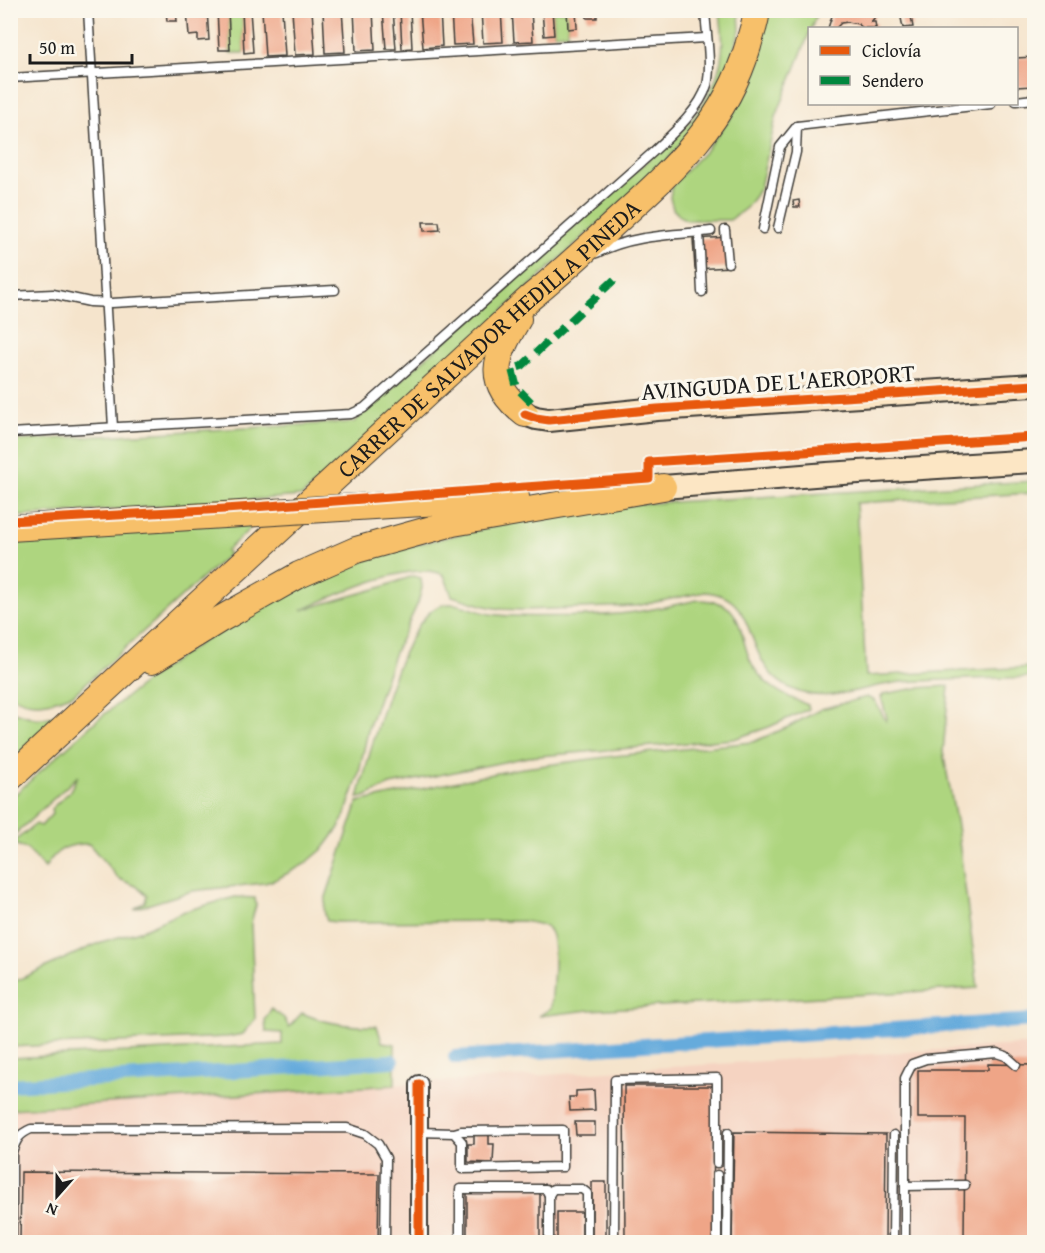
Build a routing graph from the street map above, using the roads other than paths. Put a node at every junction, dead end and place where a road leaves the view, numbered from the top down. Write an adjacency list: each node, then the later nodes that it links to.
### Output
1 (88, 10): 5 (lane)
2 (705, 10): 4 (lane)
3 (758, 12): 17 (main road, CARRER DE SALVADOR HEDILLA PINEDA)
4 (706, 38): 5 (lane); 25 (lane)
5 (92, 72): 6 (lane); 22 (lane)
6 (10, 78)
7 (1035, 99): 8 (lane)
8 (1018, 101)
9 (982, 105): 10 (lane)
10 (798, 126): 11 (lane); 12 (lane)
11 (764, 228)
12 (778, 228)
13 (725, 230): 16 (lane)
14 (711, 231): 15 (lane)
15 (699, 232): 17 (lane); 19 (lane)
16 (728, 263)
17 (564, 270): 21 (main road, CARRER DE SALVADOR HEDILLA PINEDA)
18 (335, 290): 22 (lane)
19 (702, 292)
20 (10, 296): 22 (lane)
21 (530, 298): 24 (main road); 30 (main road, CARRER DE SALVADOR HEDILLA PINEDA)
22 (106, 303): 25 (lane)
23 (1035, 385): 24 (street, AVINGUDA DE L'AEROPORT)
24 (525, 414)
25 (113, 427): 26 (lane)
26 (10, 433)
27 (1035, 461): 28 (street)
28 (663, 487): 29 (main road, bridge); 30 (main road)
29 (10, 528)
30 (72, 720): 31 (main road, CARRER DE SALVADOR HEDILLA PINEDA)
31 (10, 778)
32 (1016, 1065): 41 (lane)
33 (418, 1084): 34 (street)
34 (419, 1132): 36 (lane); 45 (street)
35 (728, 1132): 51 (lane)
36 (452, 1133): 36 (lane)
37 (894, 1135): 52 (lane)
38 (717, 1163): 49 (lane)
39 (717, 1175): 50 (lane)
40 (965, 1185): 41 (lane)
41 (905, 1186): 53 (lane)
42 (549, 1195): 46 (lane); 47 (lane); 48 (lane)
43 (12, 1242): 44 (lane)
44 (385, 1242)
45 (419, 1242)
46 (460, 1242)
47 (549, 1242)
48 (587, 1242)
49 (614, 1242)
50 (717, 1242)
51 (727, 1242)
52 (893, 1242)
53 (905, 1242)

